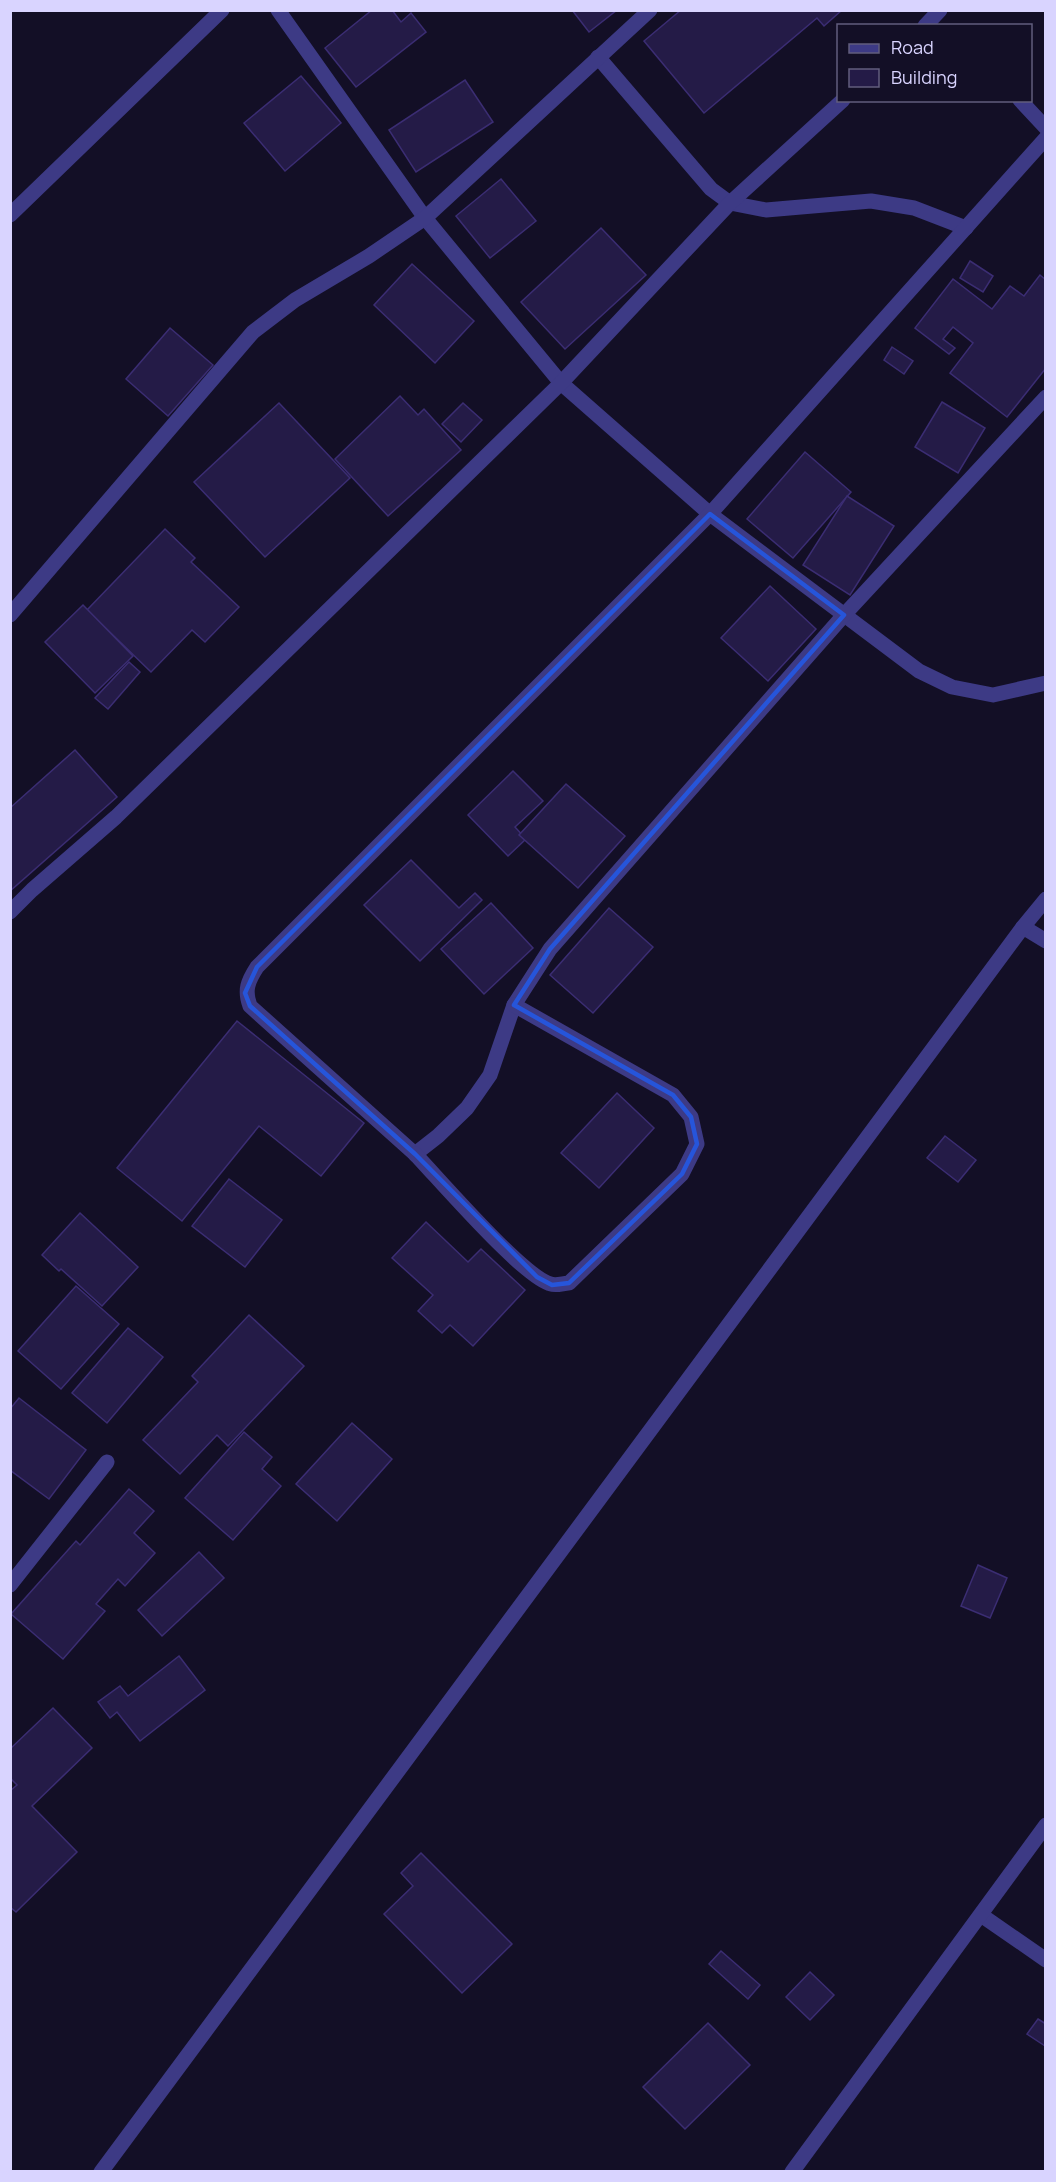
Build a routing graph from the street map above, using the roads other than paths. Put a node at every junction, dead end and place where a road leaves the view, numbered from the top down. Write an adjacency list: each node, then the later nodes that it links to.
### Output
1 (222, 10): 12 (street)
2 (278, 10): 13 (street)
3 (650, 10): 6 (street)
4 (940, 15): 5 (street)
5 (928, 24)
6 (598, 57): 11 (street); 13 (street)
7 (841, 102): 11 (street)
8 (1022, 102): 9 (street)
9 (1046, 128)
10 (1046, 138): 14 (street)
11 (730, 203): 14 (street); 15 (street)
12 (10, 215)
13 (425, 218): 15 (street); 18 (street)
14 (966, 228): 17 (street)
15 (561, 383): 17 (street); 22 (street)
16 (1046, 397): 19 (street)
17 (710, 514): 19 (street); 26 (street)
18 (10, 615)
19 (844, 615): 20 (street); 25 (street)
20 (1046, 683)
21 (1046, 899): 23 (street)
22 (10, 912)
23 (1023, 927): 24 (street); 32 (street)
24 (1046, 941)
25 (514, 1005): 26 (street); 26 (street)
26 (415, 1154)
27 (107, 1462): 28 (street)
28 (10, 1585)
29 (1046, 1825): 30 (street)
30 (981, 1915): 31 (street); 33 (street)
31 (1046, 1960)
32 (101, 2172)
33 (792, 2172)

